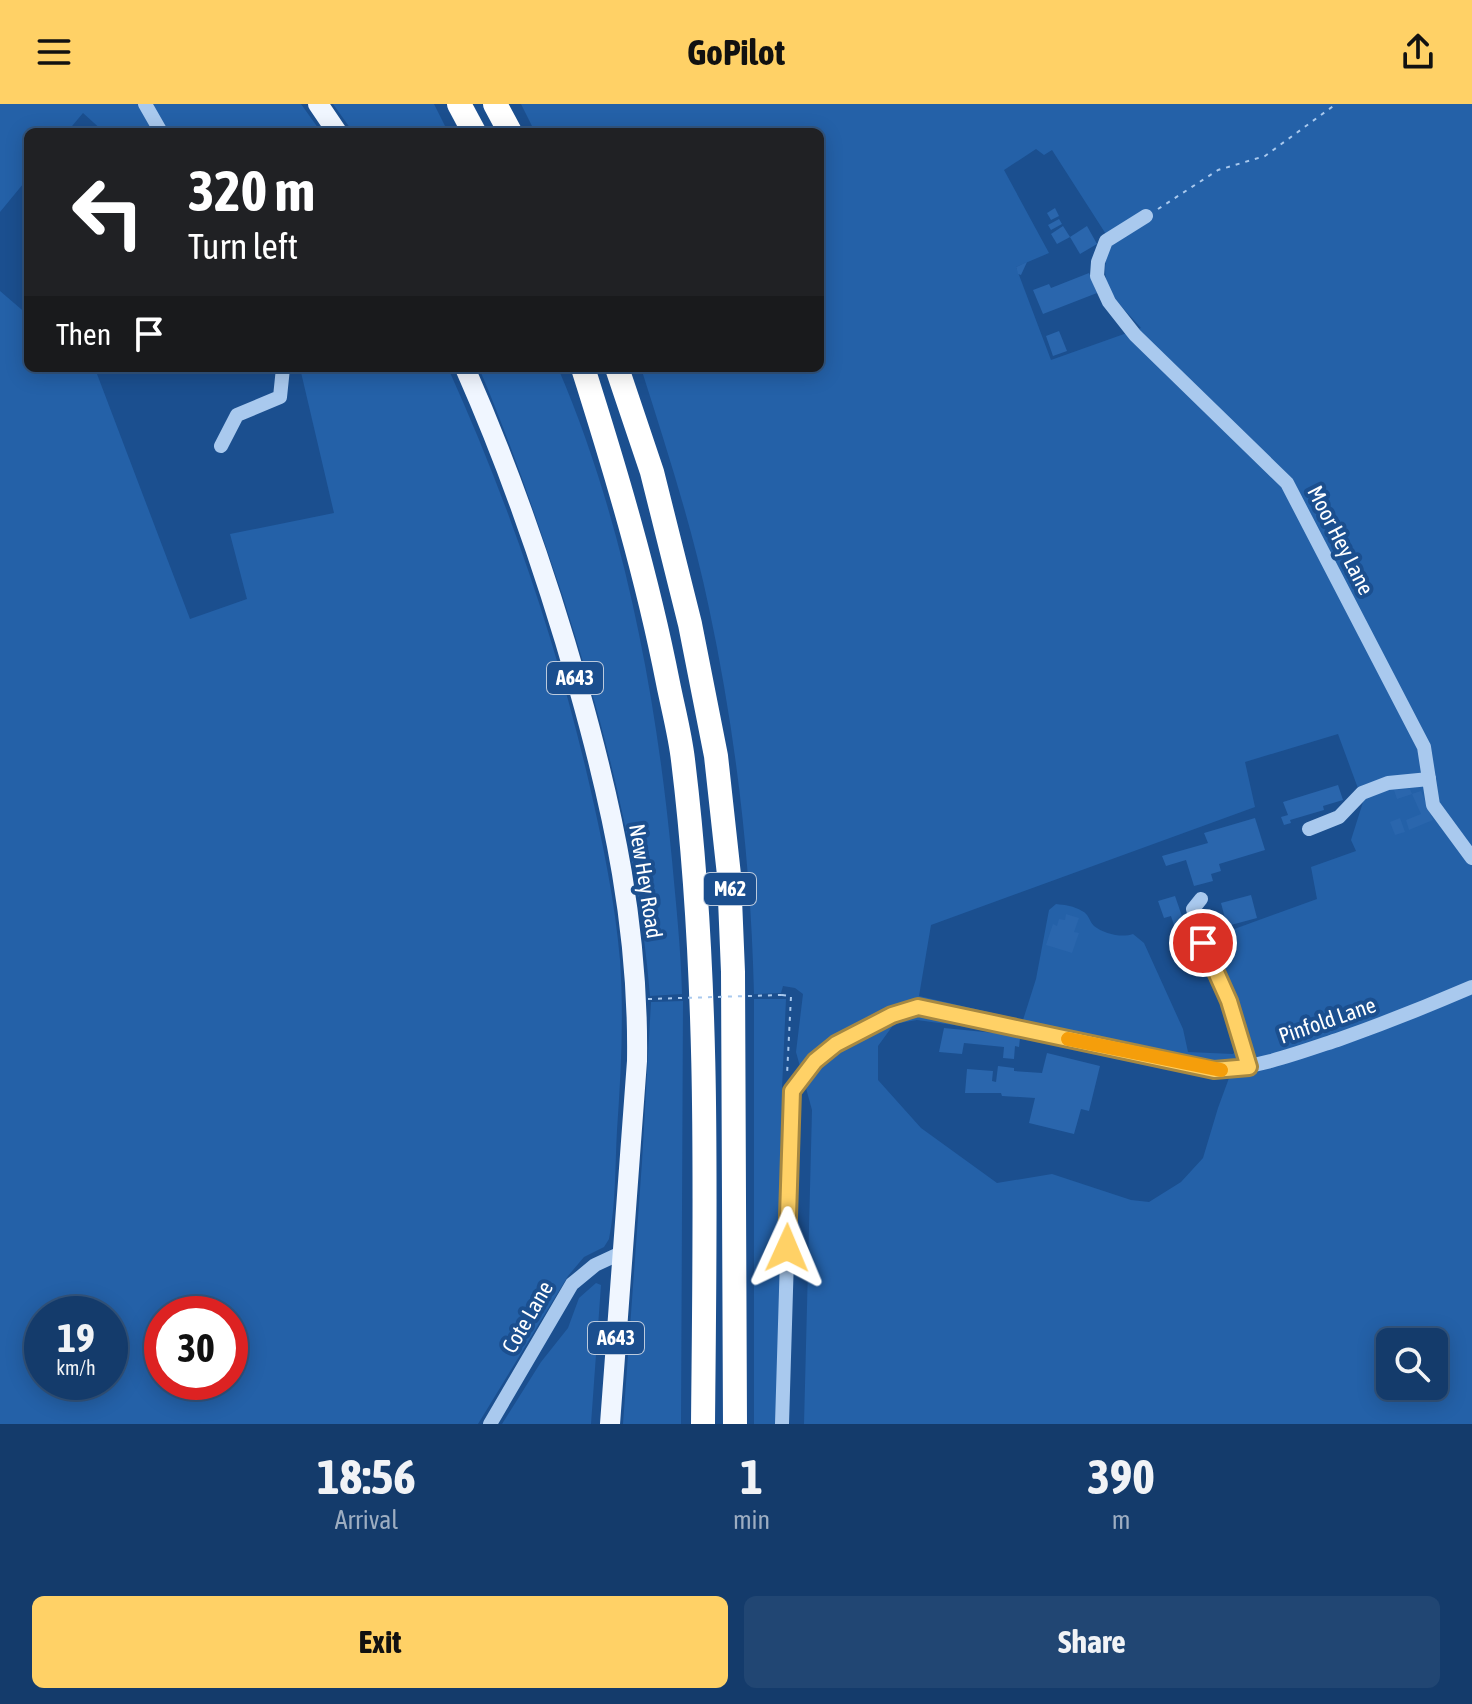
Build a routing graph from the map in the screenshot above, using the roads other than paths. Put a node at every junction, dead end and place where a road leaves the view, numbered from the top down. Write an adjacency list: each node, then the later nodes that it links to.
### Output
1 (145, 104): 5 (street)
2 (318, 104): 6 (main road)
3 (459, 104): 7 (highway)
4 (495, 104): 8 (highway)
5 (159, 128)
6 (334, 128)
7 (472, 128)
8 (508, 128)
9 (1146, 216): 15 (street, Moor Hey Lane)
10 (283, 372): 14 (street)
11 (467, 372): 21 (main road, New Hey Road / A643)
12 (584, 372): 24 (highway, M62)
13 (618, 372): 25 (highway, M62)
14 (221, 446)
15 (1429, 779): 16 (street); 17 (street, Moor Hey Lane)
16 (1309, 829)
17 (1472, 858)
18 (1201, 899): 20 (street)
19 (1472, 987): 20 (street, Pinfold Lane)
20 (1249, 1067): 26 (street, Pinfold Lane)
21 (623, 1252): 22 (street, Cote Lane); 23 (main road, New Hey Road / A643)
22 (490, 1424)
23 (610, 1424)
24 (703, 1424)
25 (735, 1424)
26 (782, 1424)

